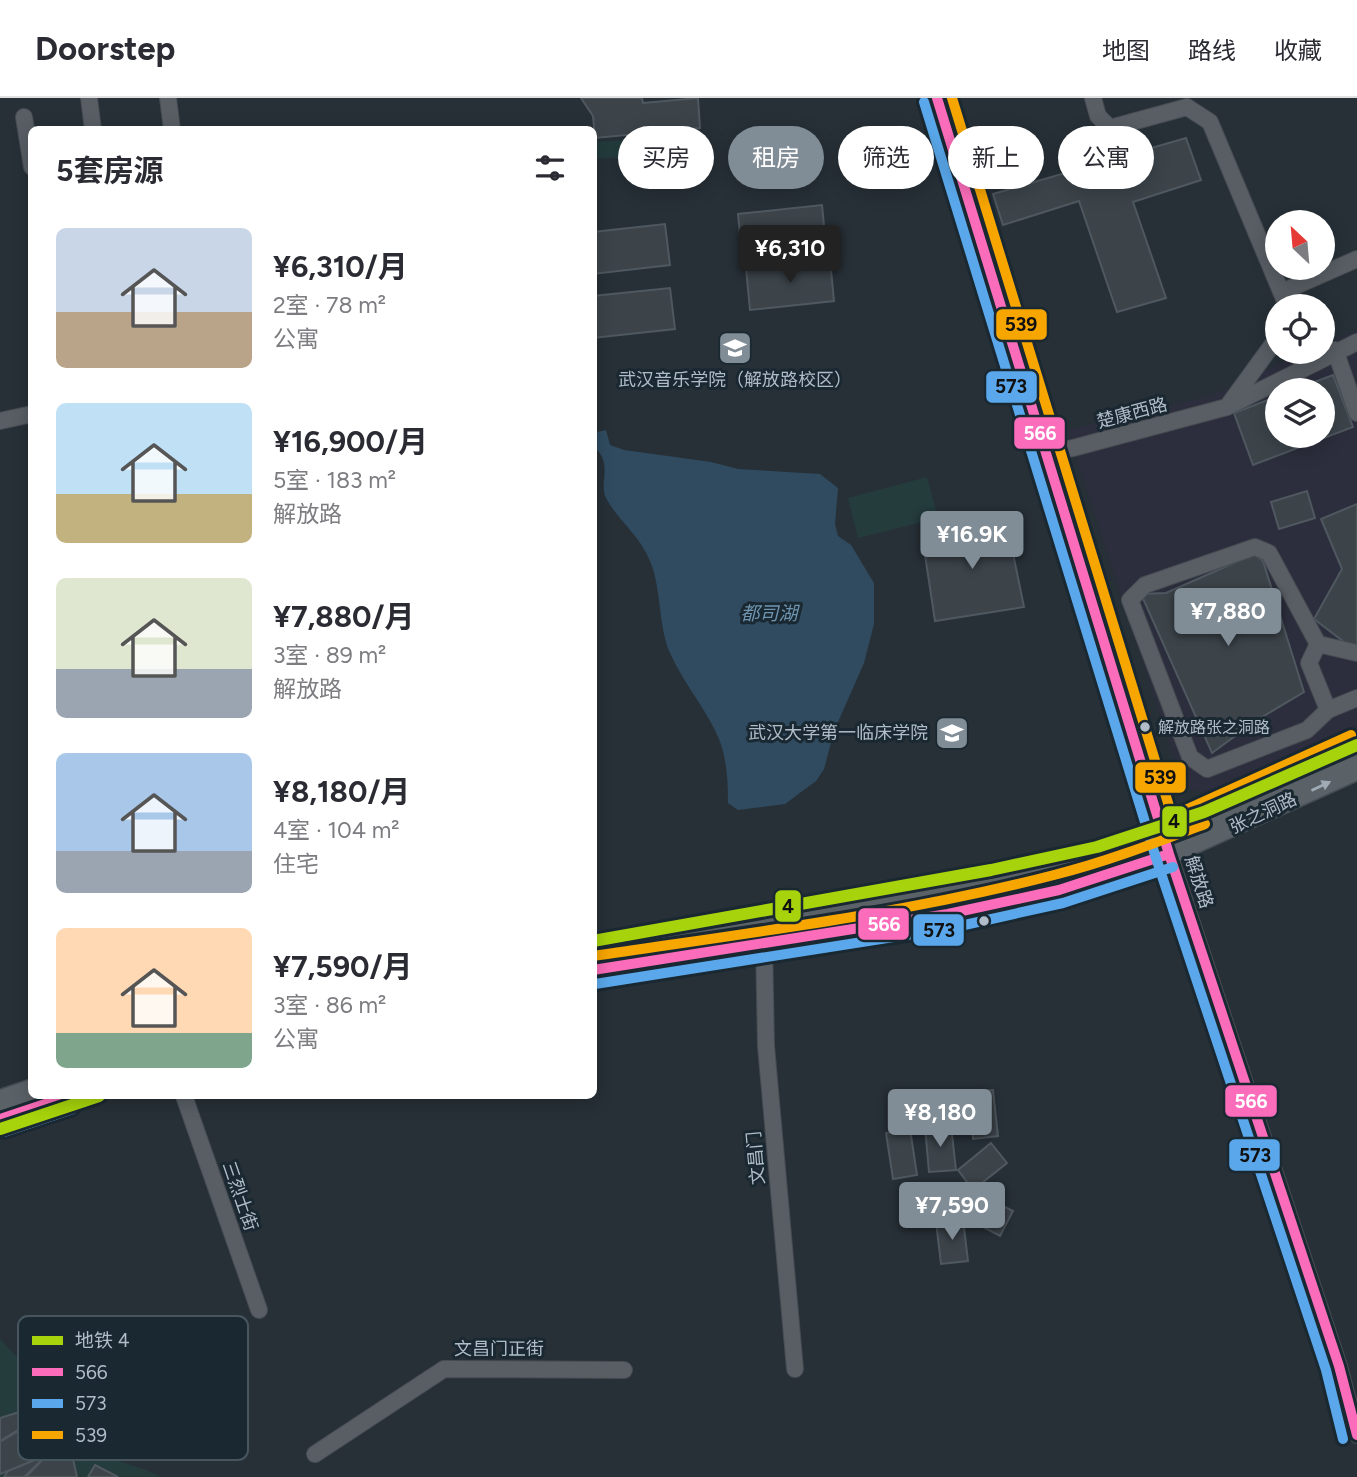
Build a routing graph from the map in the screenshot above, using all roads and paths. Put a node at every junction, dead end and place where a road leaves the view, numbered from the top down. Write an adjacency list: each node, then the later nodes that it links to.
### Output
1 (89, 98): 6 (street)
2 (168, 98): 7 (street)
3 (937, 98): 20 (street, 解放路)
4 (1093, 98): 10 (street)
5 (24, 117): 8 (street)
6 (92, 126)
7 (172, 126)
8 (28, 142)
9 (1357, 259): 11 (street)
10 (1283, 294)
11 (1294, 294)
12 (1357, 342): 13 (street, 楚康西路)
13 (1335, 350): 17 (street)
14 (1265, 355): 16 (street)
15 (1298, 364): 16 (street, 楚康西路)
16 (1227, 407): 20 (street, 楚康西路)
17 (1357, 413)
18 (28, 415): 19 (street)
19 (0, 421)
20 (1045, 453): 27 (street, 解放路)
21 (1318, 644): 22 (street); 24 (street); 24 (street)
22 (1357, 653)
23 (1357, 698): 24 (street)
24 (1328, 710)
25 (1357, 748): 27 (main road, 张之洞路)
26 (1357, 769): 27 (main road, 张之洞路, one-way to 26)
27 (1166, 845): 28 (main road, 张之洞路); 29 (main road, 张之洞路); 39 (street, 解放路)
28 (764, 943): 30 (main road, 张之洞路); 37 (street, 文昌门)
29 (597, 952)
30 (597, 969)
31 (28, 1091): 34 (main road)
32 (60, 1099): 35 (main road)
33 (185, 1099): 36 (street, 三烈士街)
34 (0, 1101)
35 (0, 1119)
36 (259, 1310)
37 (795, 1369)
38 (624, 1370): 40 (street, 文昌门正街)
39 (1357, 1435)
40 (315, 1454)

